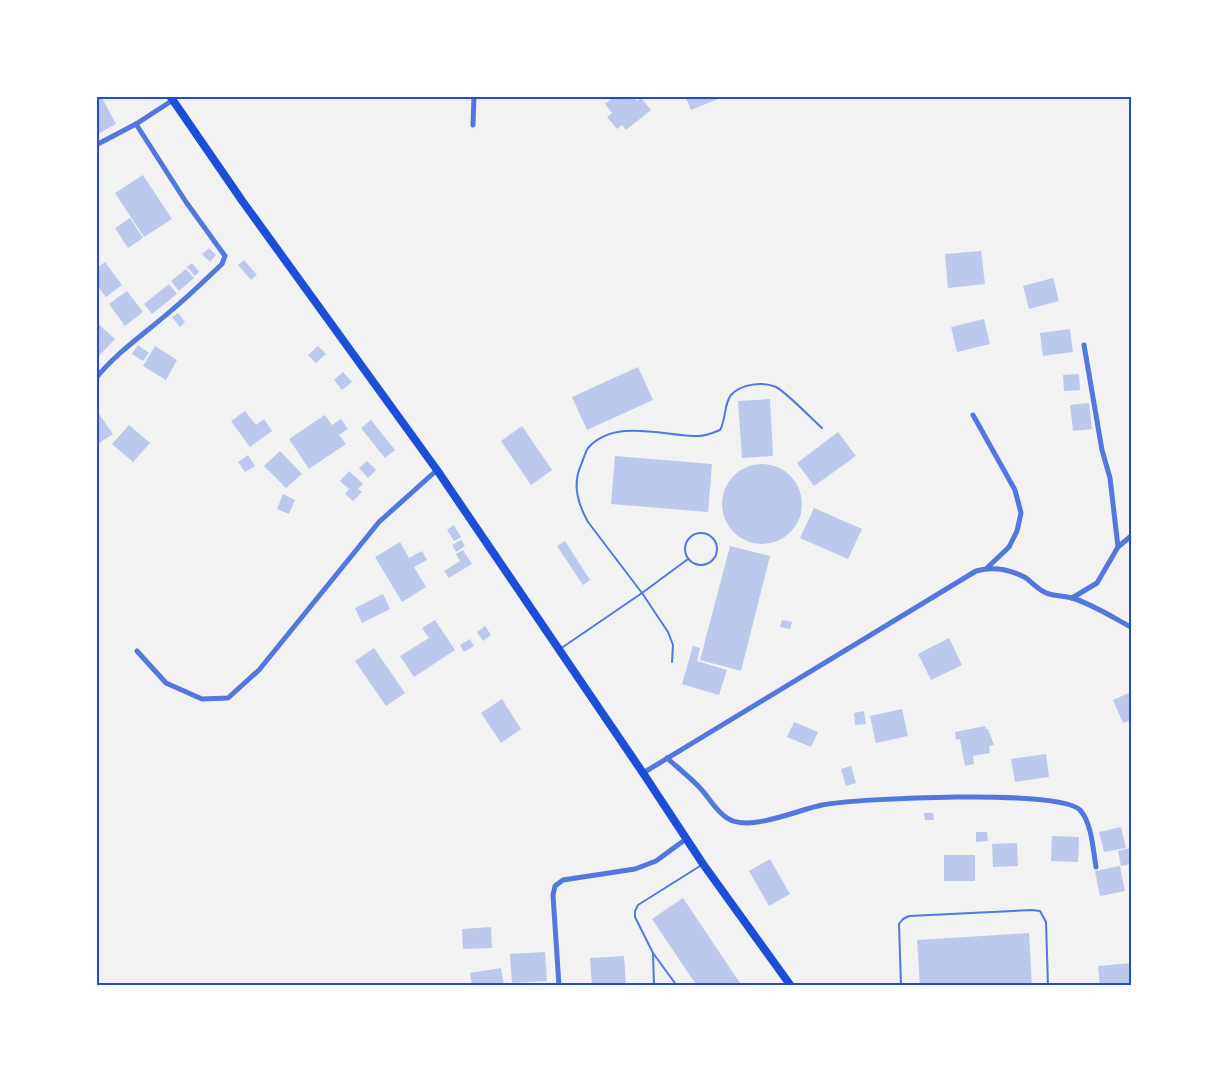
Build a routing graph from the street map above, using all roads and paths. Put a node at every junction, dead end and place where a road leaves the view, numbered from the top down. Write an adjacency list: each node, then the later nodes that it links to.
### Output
1 (474, 96): 4 (street)
2 (172, 98): 3 (street); 10 (main road)
3 (136, 124): 5 (street); 7 (street)
4 (473, 125)
5 (96, 145)
6 (1084, 345): 12 (street)
7 (96, 378)
8 (973, 415): 14 (street)
9 (822, 428): 15 (lane)
10 (437, 470): 18 (main road); 19 (street)
11 (1131, 536): 12 (street)
12 (1118, 548): 16 (street)
13 (687, 559): 13 (lane); 15 (lane)
14 (987, 568): 16 (street); 21 (street)
15 (642, 593): 18 (lane); 20 (lane)
16 (1072, 598): 17 (street)
17 (1131, 627)
18 (559, 649): 22 (main road)
19 (137, 651)
20 (672, 662)
21 (667, 758): 22 (street); 25 (street)
22 (643, 773): 23 (main road)
23 (686, 839): 24 (main road); 27 (street)
24 (703, 864): 26 (lane); 30 (main road)
25 (1096, 867)
26 (653, 952): 28 (lane); 29 (lane)
27 (559, 986)
28 (654, 986)
29 (677, 986)
30 (791, 986)
31 (901, 986): 32 (lane)
32 (1048, 986)

